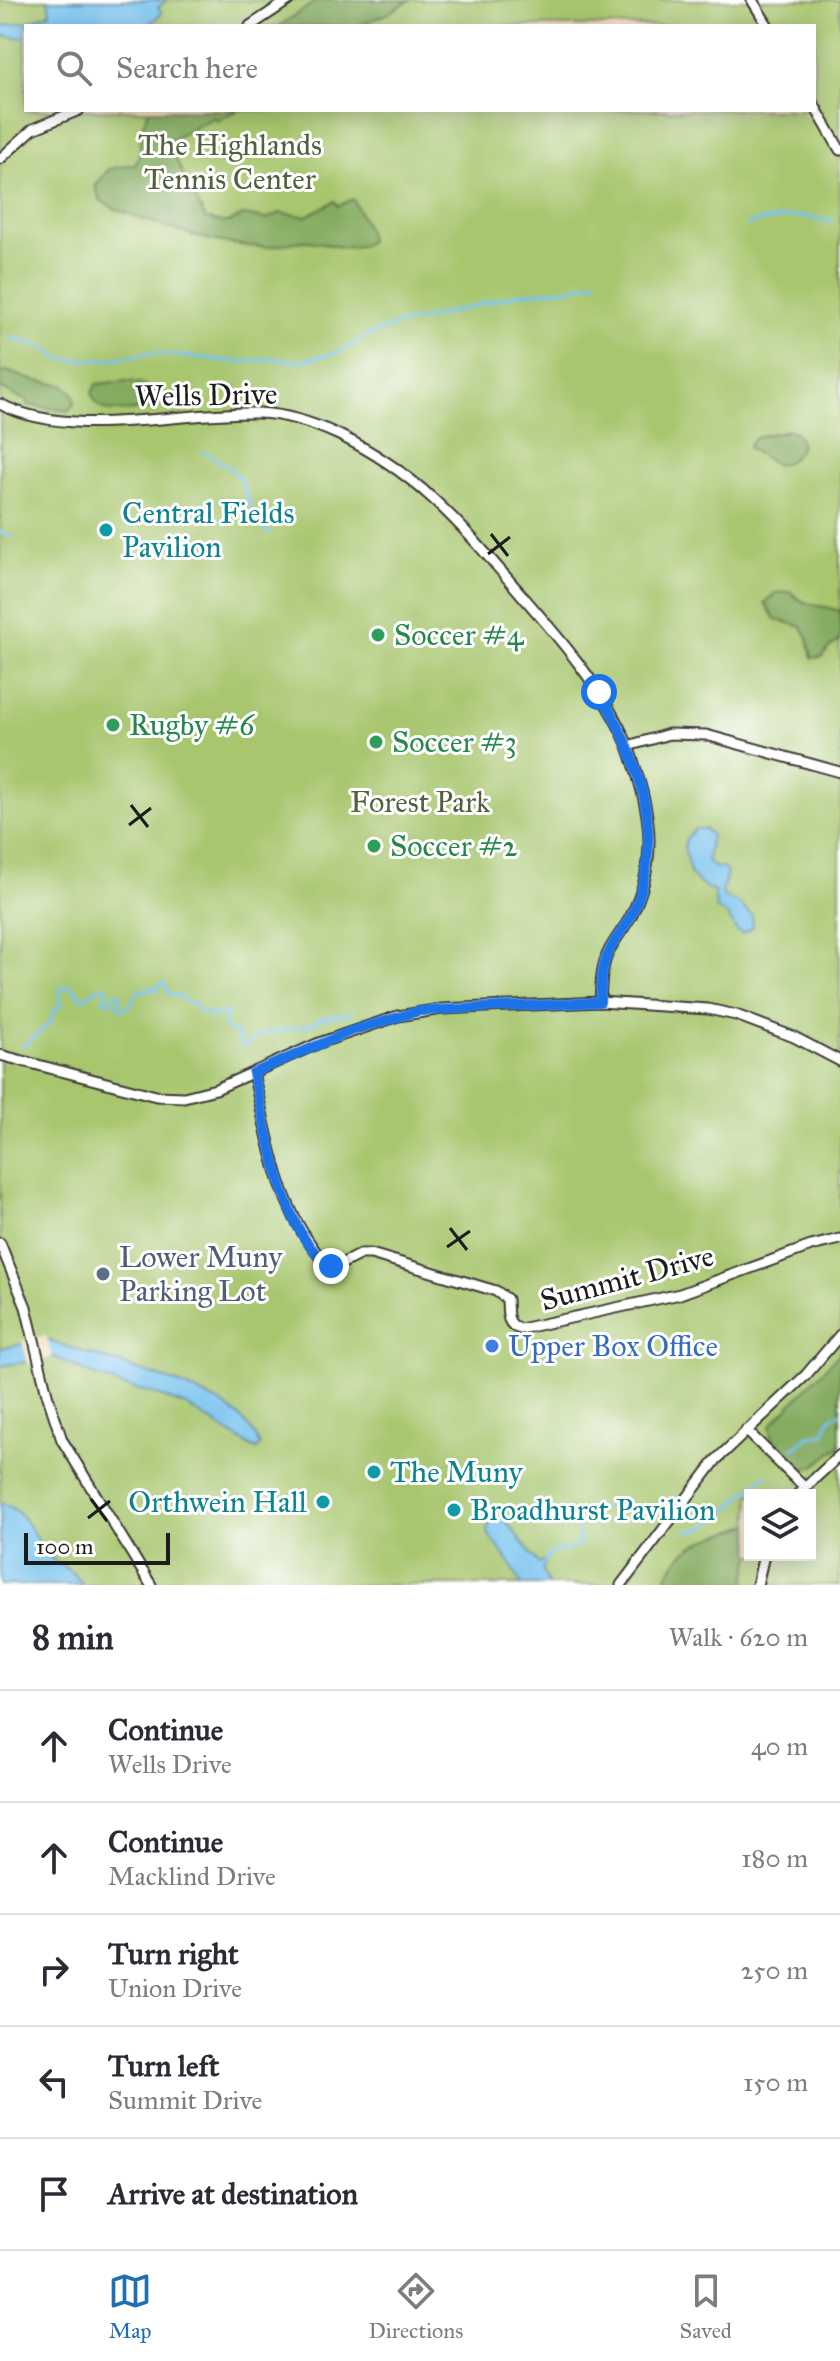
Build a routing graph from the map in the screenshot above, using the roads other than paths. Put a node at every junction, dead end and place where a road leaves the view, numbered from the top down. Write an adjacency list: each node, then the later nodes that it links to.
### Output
1 (289, 0): 3 (street)
2 (752, 0): 4 (street)
3 (253, 24)
4 (767, 24)
5 (816, 108): 7 (street)
6 (74, 112): 8 (street)
7 (840, 150)
8 (0, 159)
9 (0, 404): 10 (street, Wells Drive)
10 (628, 746): 11 (street); 12 (street, Wells Drive)
11 (840, 772)
12 (600, 1002): 14 (street); 15 (street)
13 (0, 1055): 15 (street)
14 (840, 1061)
15 (253, 1073): 16 (street, Summit Drive)
16 (840, 1239)
17 (0, 1243): 24 (street)
18 (840, 1335): 19 (street)
19 (746, 1430): 21 (street); 25 (street)
20 (840, 1455): 22 (street)
21 (798, 1489)
22 (802, 1489)
23 (763, 1561): 26 (street)
24 (151, 1585)
25 (621, 1585)
26 (757, 1585)

